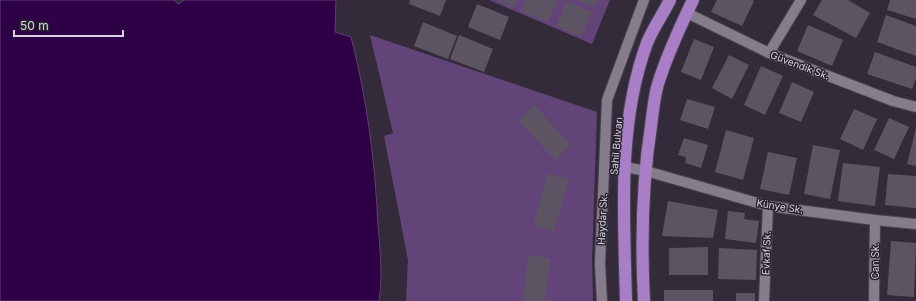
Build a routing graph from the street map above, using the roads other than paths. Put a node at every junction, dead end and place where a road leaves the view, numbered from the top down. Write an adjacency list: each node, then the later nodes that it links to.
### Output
1 (644, 0): 13 (street, Haydar Sk.)
2 (670, 0): 8 (highway, Sahil Bulvarı)
3 (693, 0): 5 (highway)
4 (800, 0): 6 (street)
5 (687, 13): 6 (street, Güvendik Sk.); 9 (highway)
6 (769, 53): 7 (street, Güvendik Sk.)
7 (916, 106)
8 (624, 167): 9 (street, Künye Sk.); 14 (highway, Sahil Bulvarı)
9 (646, 172): 10 (street, Künye Sk.); 15 (highway)
10 (768, 206): 11 (street, Künye Sk.); 16 (street, Evkaf Sk.)
11 (875, 220): 12 (street, Künye Sk.); 17 (street, Can Sk.)
12 (916, 224)
13 (602, 301)
14 (626, 301)
15 (644, 301)
16 (764, 301)
17 (874, 301)

